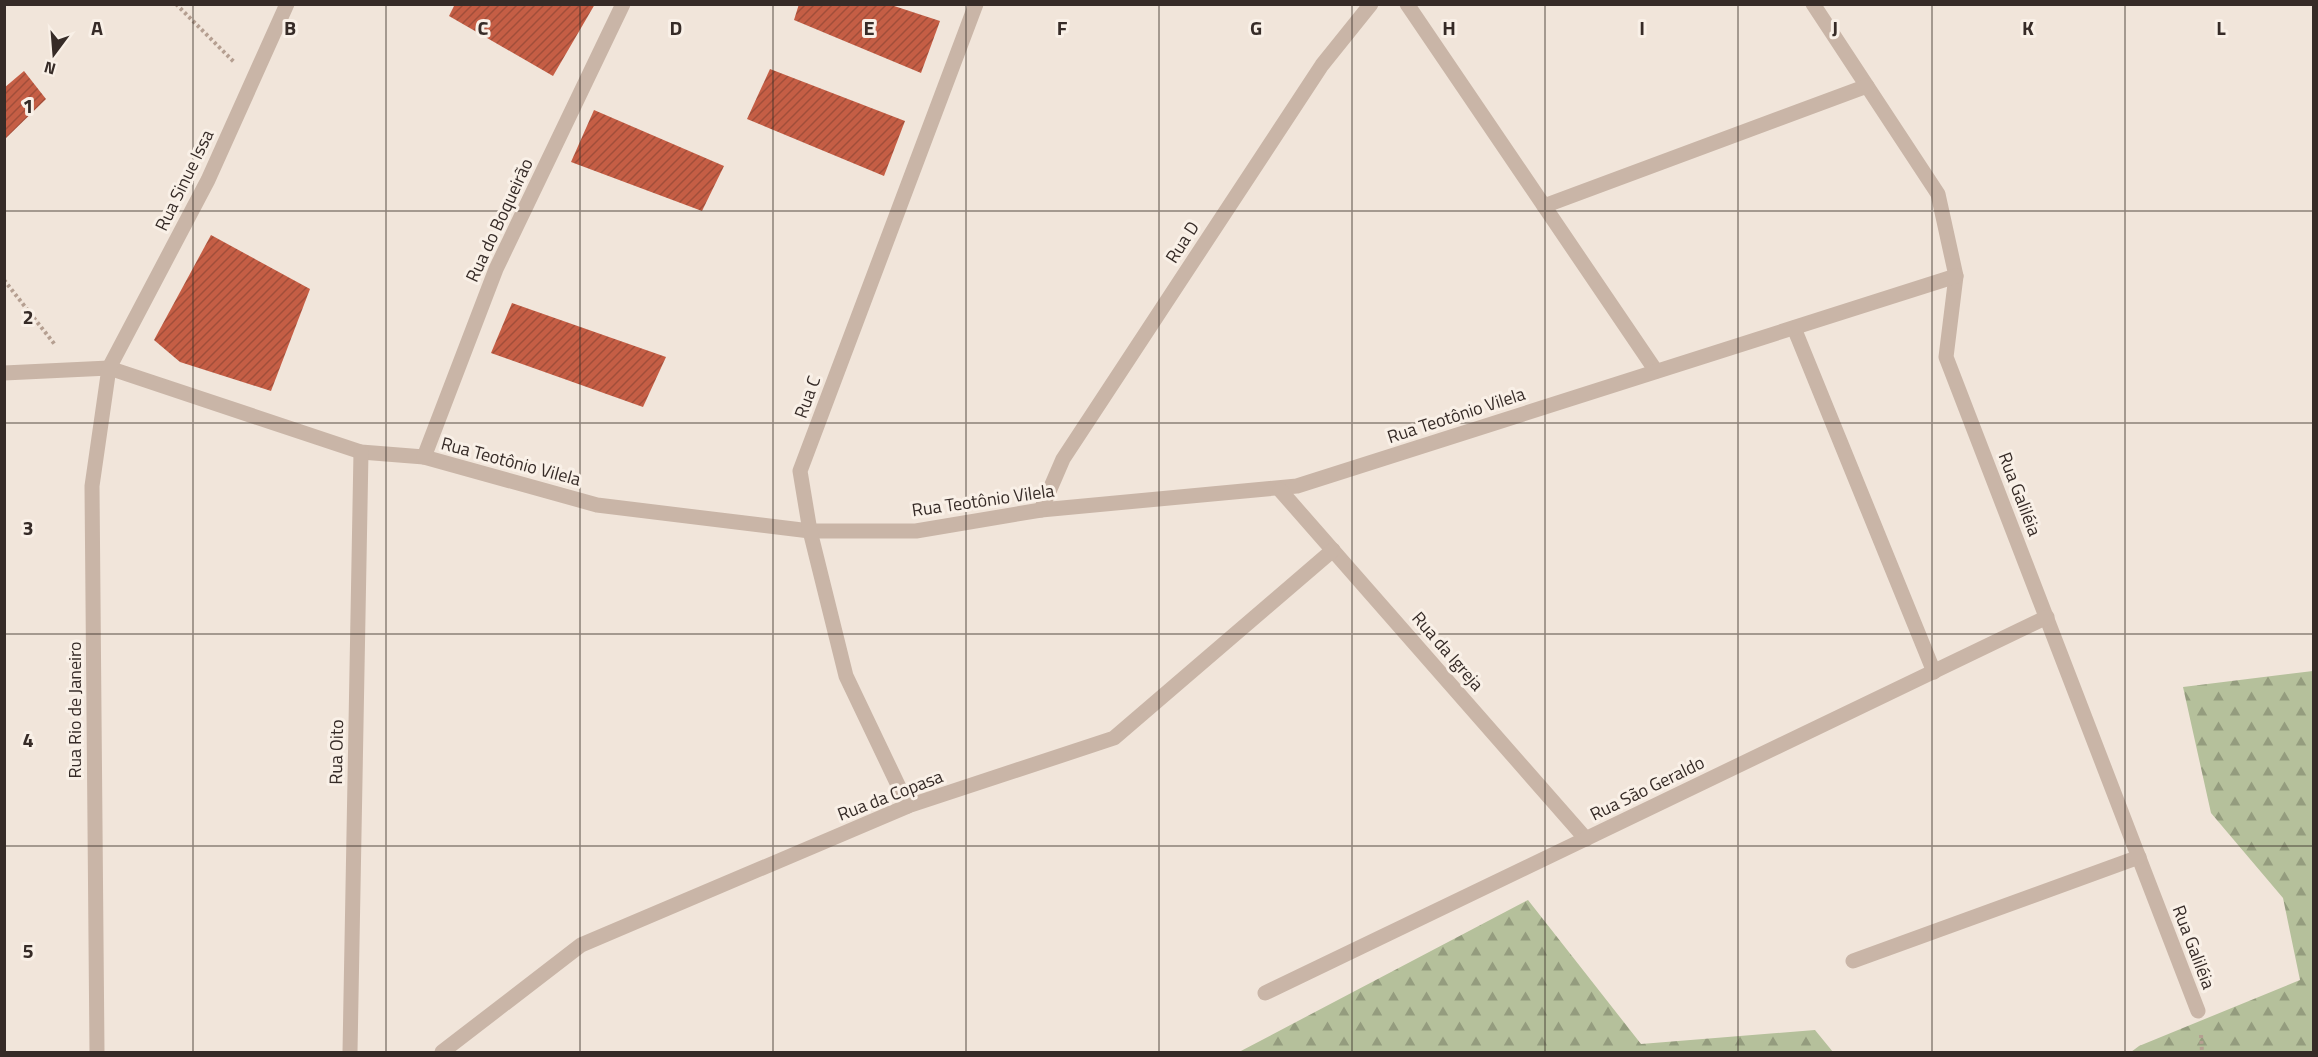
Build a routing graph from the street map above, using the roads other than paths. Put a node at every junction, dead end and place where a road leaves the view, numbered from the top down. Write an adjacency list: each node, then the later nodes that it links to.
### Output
1 (286, 4): 11 (street, Rua Sinue Issa)
2 (623, 4): 15 (street, Rua do Boqueirão)
3 (976, 4): 18 (street, Rua C)
4 (1371, 4): 17 (street, Rua D)
5 (1407, 4): 8 (street)
6 (1813, 4): 7 (street, Rua Galiléia)
7 (1867, 86): 8 (street); 9 (street, Rua Galiléia)
8 (1545, 206): 12 (street)
9 (1956, 276): 10 (street, Rua Teotônio Vilela); 20 (street, Rua Galiléia)
10 (1794, 328): 12 (street, Rua Teotônio Vilela); 21 (street)
11 (109, 368): 13 (street, Rua Teotônio Vilela); 14 (street, Rua Teotônio Vilela); 28 (street, Rua Rio de Janeiro)
12 (1656, 371): 16 (street, Rua Teotônio Vilela)
13 (4, 373)
14 (361, 453): 15 (street, Rua Teotônio Vilela); 29 (street, Rua Oito)
15 (424, 457): 18 (street, Rua Teotônio Vilela)
16 (1280, 490): 17 (street, Rua Teotônio Vilela); 19 (street, Rua da Igreja)
17 (1041, 510): 18 (street, Rua Teotônio Vilela)
18 (810, 531): 22 (street, Rua C)
19 (1333, 550): 22 (street, Rua da Copasa); 23 (street, Rua da Igreja)
20 (2047, 617): 21 (street, Rua São Geraldo); 24 (street, Rua Galiléia)
21 (1934, 672): 23 (street, Rua São Geraldo)
22 (908, 806): 30 (street, Rua da Copasa)
23 (1586, 838): 26 (street, Rua São Geraldo)
24 (2139, 858): 25 (street); 27 (street, Rua Galiléia)
25 (1853, 961)
26 (1265, 993)
27 (2198, 1011)
28 (97, 1053)
29 (350, 1053)
30 (442, 1053)

